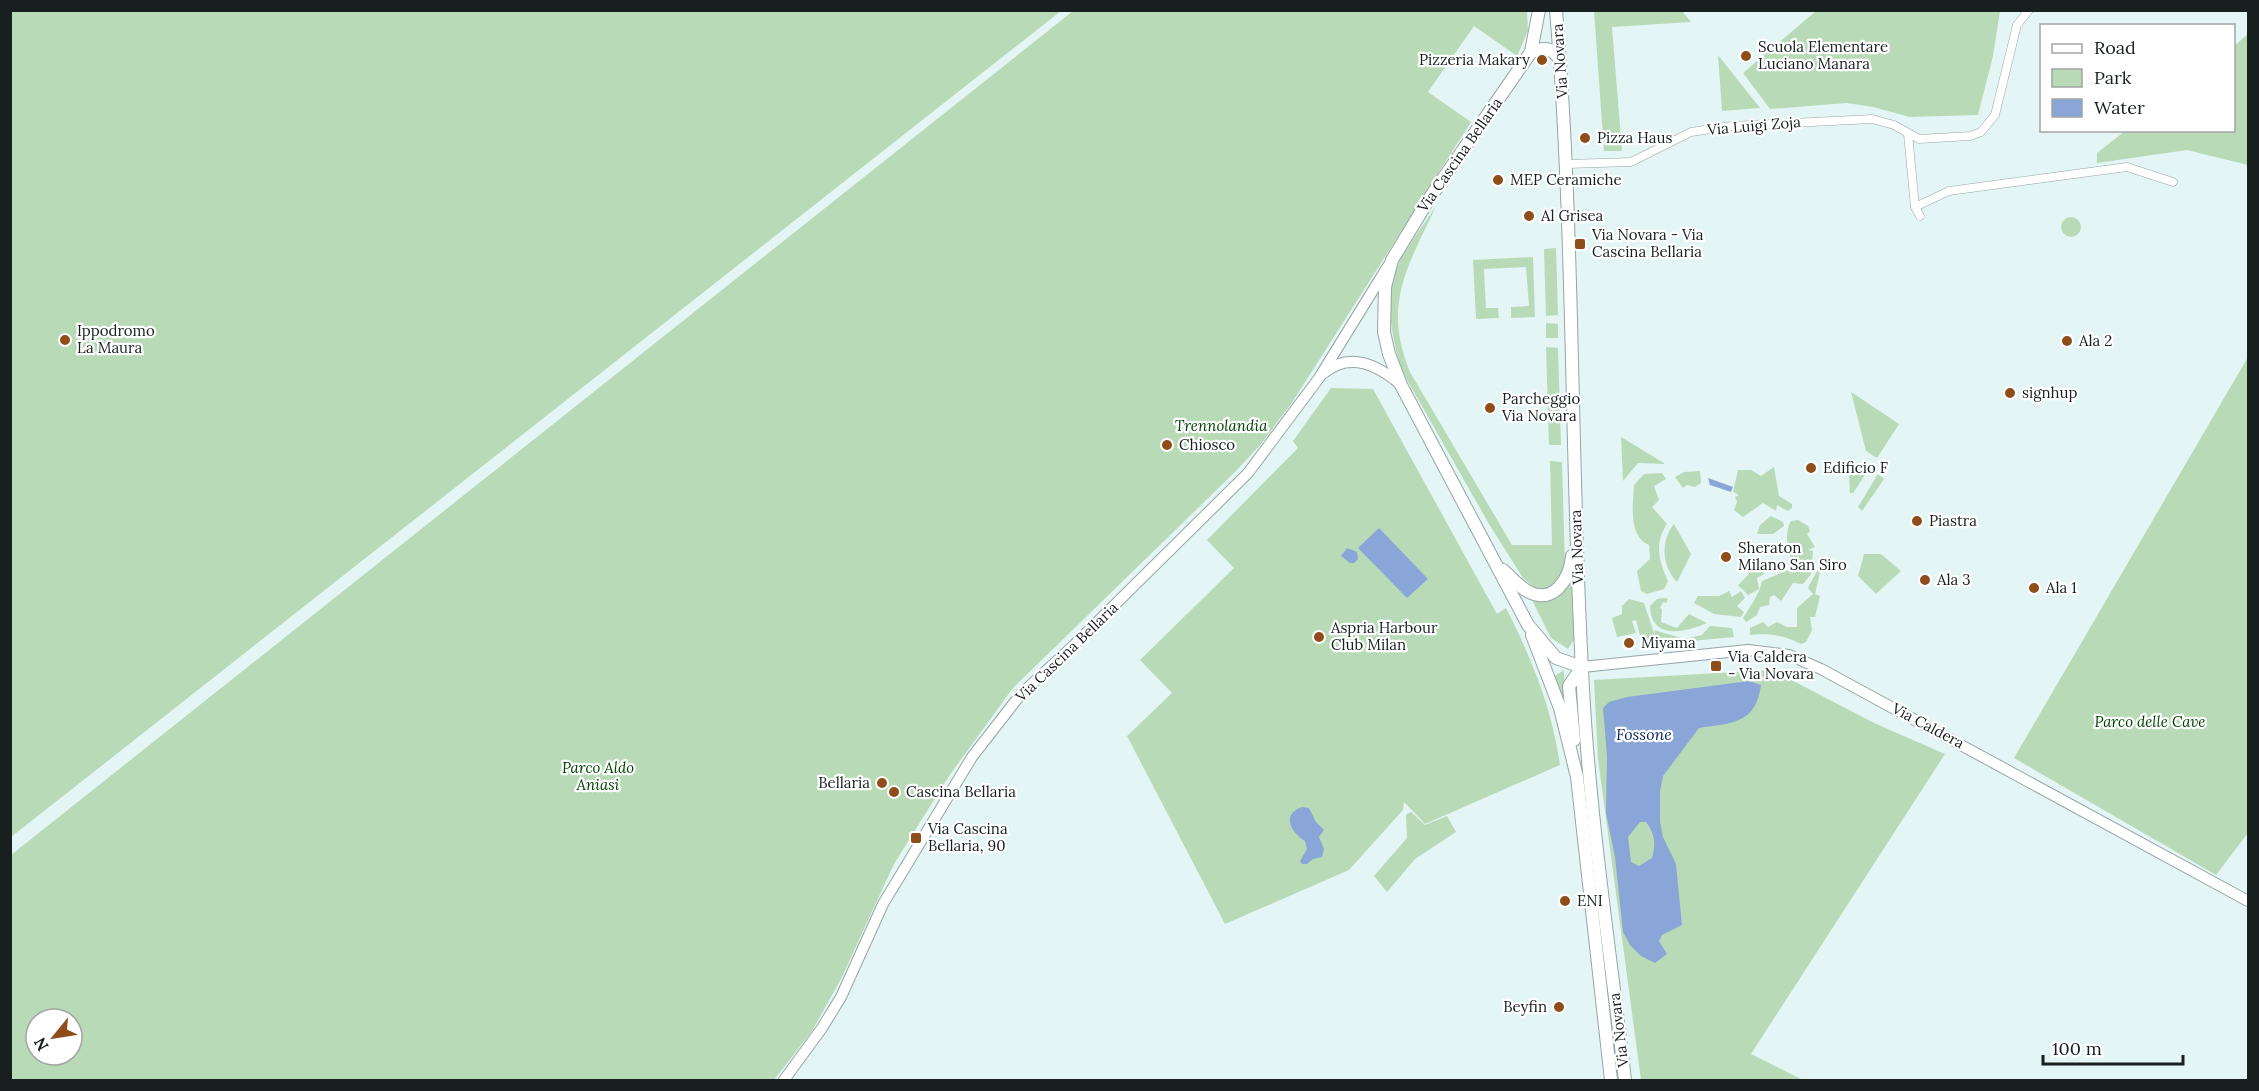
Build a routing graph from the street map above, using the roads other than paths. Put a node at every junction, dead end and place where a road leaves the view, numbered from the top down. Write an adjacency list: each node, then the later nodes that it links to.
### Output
1 (1539, 10): 4 (main road, Via Novara)
2 (1556, 10): 5 (main road, Via Novara)
3 (2029, 10): 6 (street, Via Luigi Zoja)
4 (1531, 52): 5 (main road); 11 (main road, Via Cascina Bellaria)
5 (1560, 59): 7 (main road, Via Novara)
6 (1908, 134): 7 (street, Via Luigi Zoja); 9 (street)
7 (1567, 164): 14 (main road, Via Novara)
8 (2173, 182): 9 (street)
9 (1915, 207): 10 (street)
10 (1920, 216)
11 (1392, 260): 12 (street, Via Cascina Bellaria); 13 (main road, Via Cascina Bellaria)
12 (1319, 378): 13 (street, Via Cascina Bellaria); 20 (street, Via Cascina Bellaria)
13 (1401, 385): 15 (main road, Via Cascina Bellaria)
14 (1575, 513): 15 (main road); 17 (main road, Via Novara)
15 (1495, 563): 16 (main road, Via Cascina Bellaria)
16 (1528, 625): 17 (main road); 18 (main road, Via Novara)
17 (1581, 667): 18 (main road); 19 (street, Via Caldera); 22 (main road, Via Novara)
18 (1577, 777): 21 (main road, Via Novara)
19 (2248, 901)
20 (784, 1080)
21 (1611, 1080)
22 (1625, 1080)

